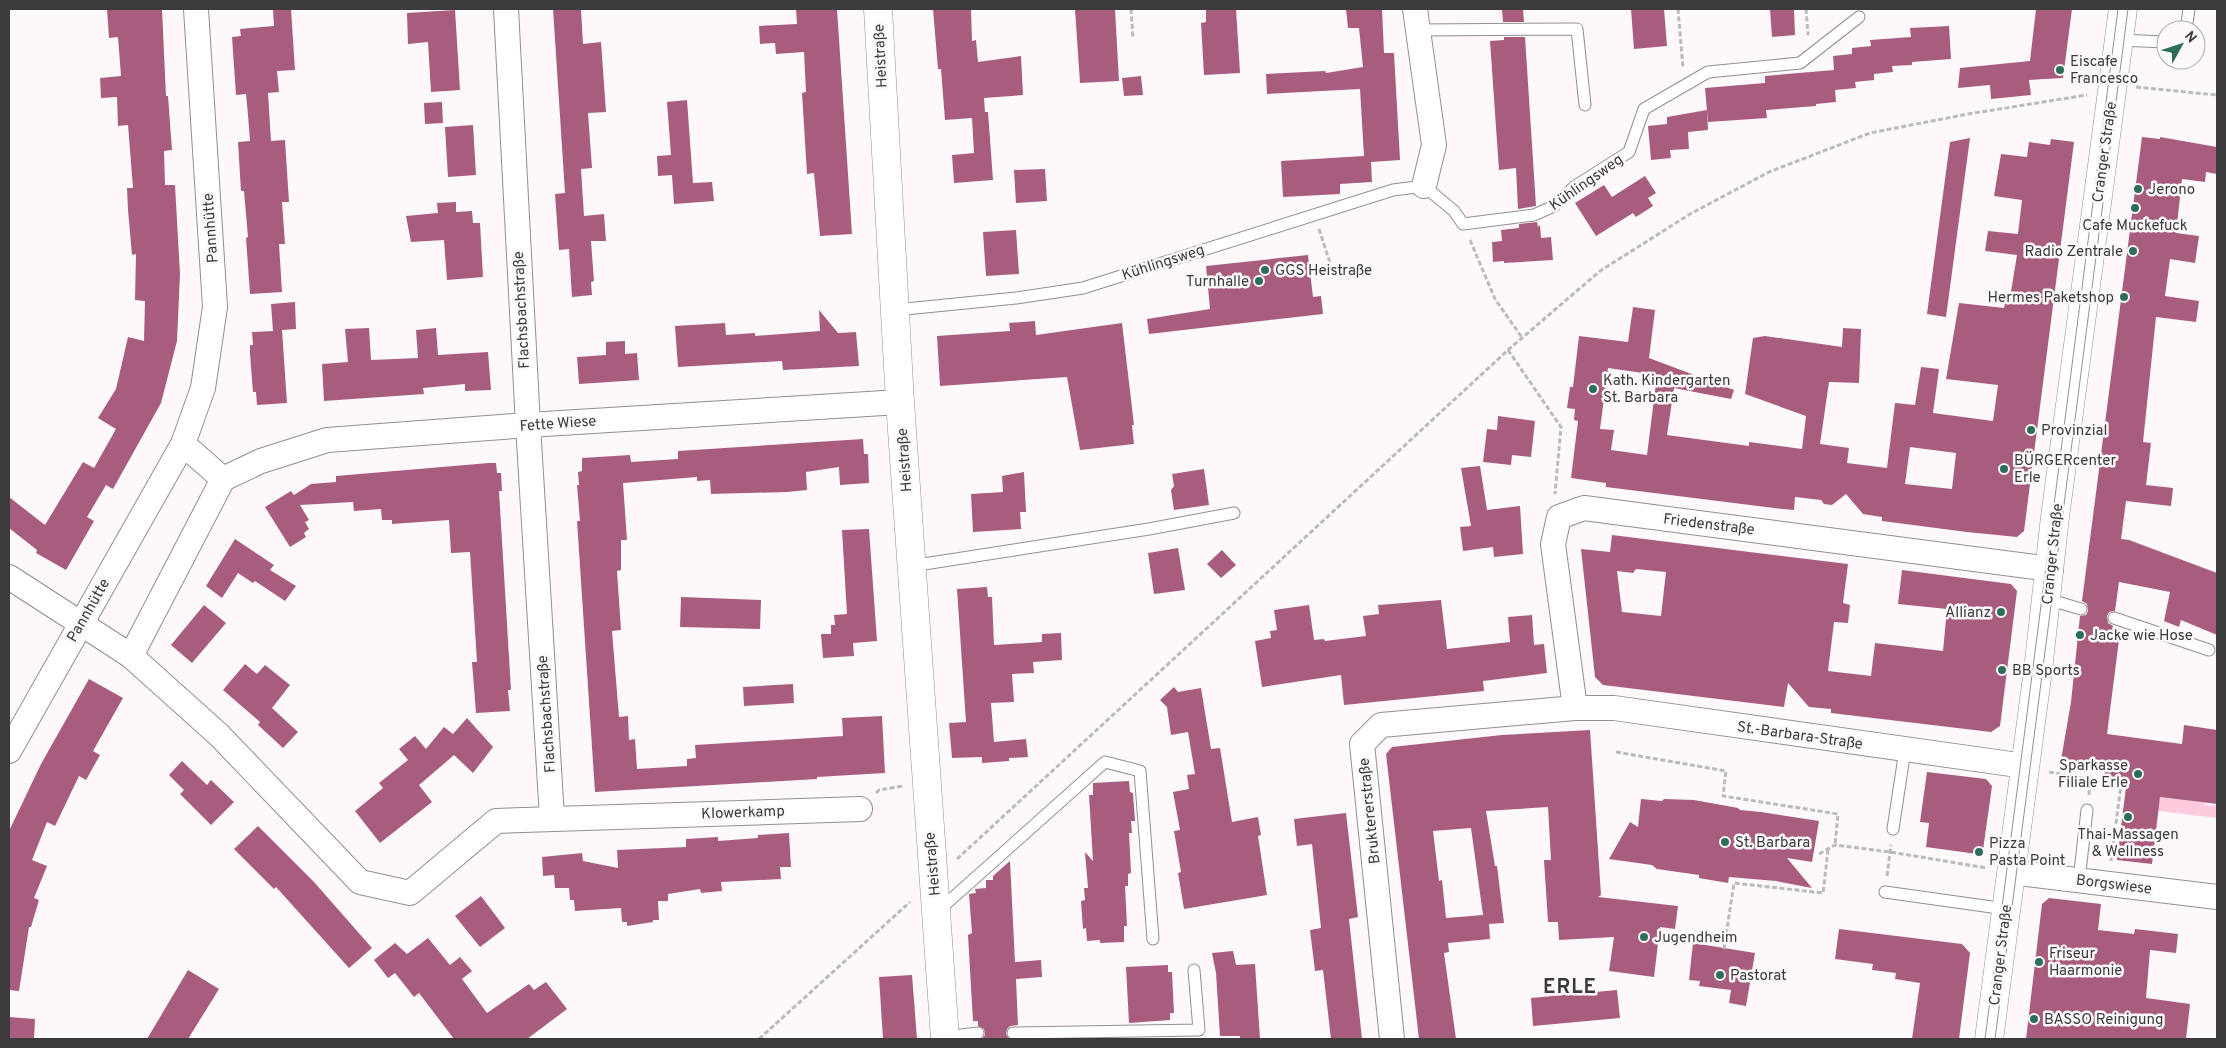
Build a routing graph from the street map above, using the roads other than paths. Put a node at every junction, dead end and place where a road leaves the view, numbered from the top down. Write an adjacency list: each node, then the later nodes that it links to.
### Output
1 (196, 9): 14 (street, Pannhütte)
2 (506, 9): 13 (street, Flachsbachstraße)
3 (878, 9): 11 (main road, Heistraße)
4 (2123, 9): 7 (main road, Cranger Straße)
5 (1859, 17): 10 (lane, Kühlingsweg)
6 (1417, 19): 9 (lane); 10 (street)
7 (2119, 40): 8 (lane); 18 (main road, Cranger Straße)
8 (2156, 42)
9 (1585, 105)
10 (1424, 186): 11 (lane, Kühlingsweg)
11 (895, 310): 12 (main road, Heistraße)
12 (900, 402): 13 (street, Fette Wiese); 17 (main road, Heistraße)
13 (528, 425): 15 (street, Fette Wiese); 32 (street, Flachsbachstraße)
14 (183, 444): 15 (street); 23 (street, Pannhütte)
15 (223, 479): 25 (street)
16 (1234, 513): 17 (lane)
17 (911, 566): 39 (main road, Heistraße)
18 (2051, 569): 20 (main road, Cranger Straße); 26 (street, Friedenstraße)
19 (9, 577): 23 (street)
20 (2047, 599): 21 (lane); 29 (main road, Cranger Straße)
21 (2081, 609)
22 (2114, 618): 24 (lane)
23 (79, 624): 25 (street); 28 (street, Pannhütte)
24 (2209, 650)
25 (131, 656): 32 (street)
26 (1575, 708): 27 (street, St.-Barbara-Straße); 45 (street, Bruktererstraße)
27 (1905, 750): 29 (street, St.-Barbara-Straße); 33 (lane)
28 (9, 751)
29 (2025, 766): 34 (main road, Cranger Straße)
30 (860, 809): 32 (street, Klowerkamp)
31 (2087, 810): 35 (lane)
32 (552, 818)
33 (1893, 829)
34 (2010, 872): 35 (street, Borgswiese); 38 (main road, Cranger Straße)
35 (2079, 880): 37 (street, Borgswiese)
36 (1884, 892): 38 (lane)
37 (2217, 896)
38 (2006, 909): 46 (main road, Cranger Straße)
39 (937, 912): 40 (lane, Heistraße); 44 (main road, Heistraße)
40 (1153, 939)
41 (1194, 970): 42 (lane)
42 (1013, 1032)
43 (978, 1034): 44 (lane, Heistraße)
44 (945, 1038)
45 (1392, 1039)
46 (1989, 1039)

